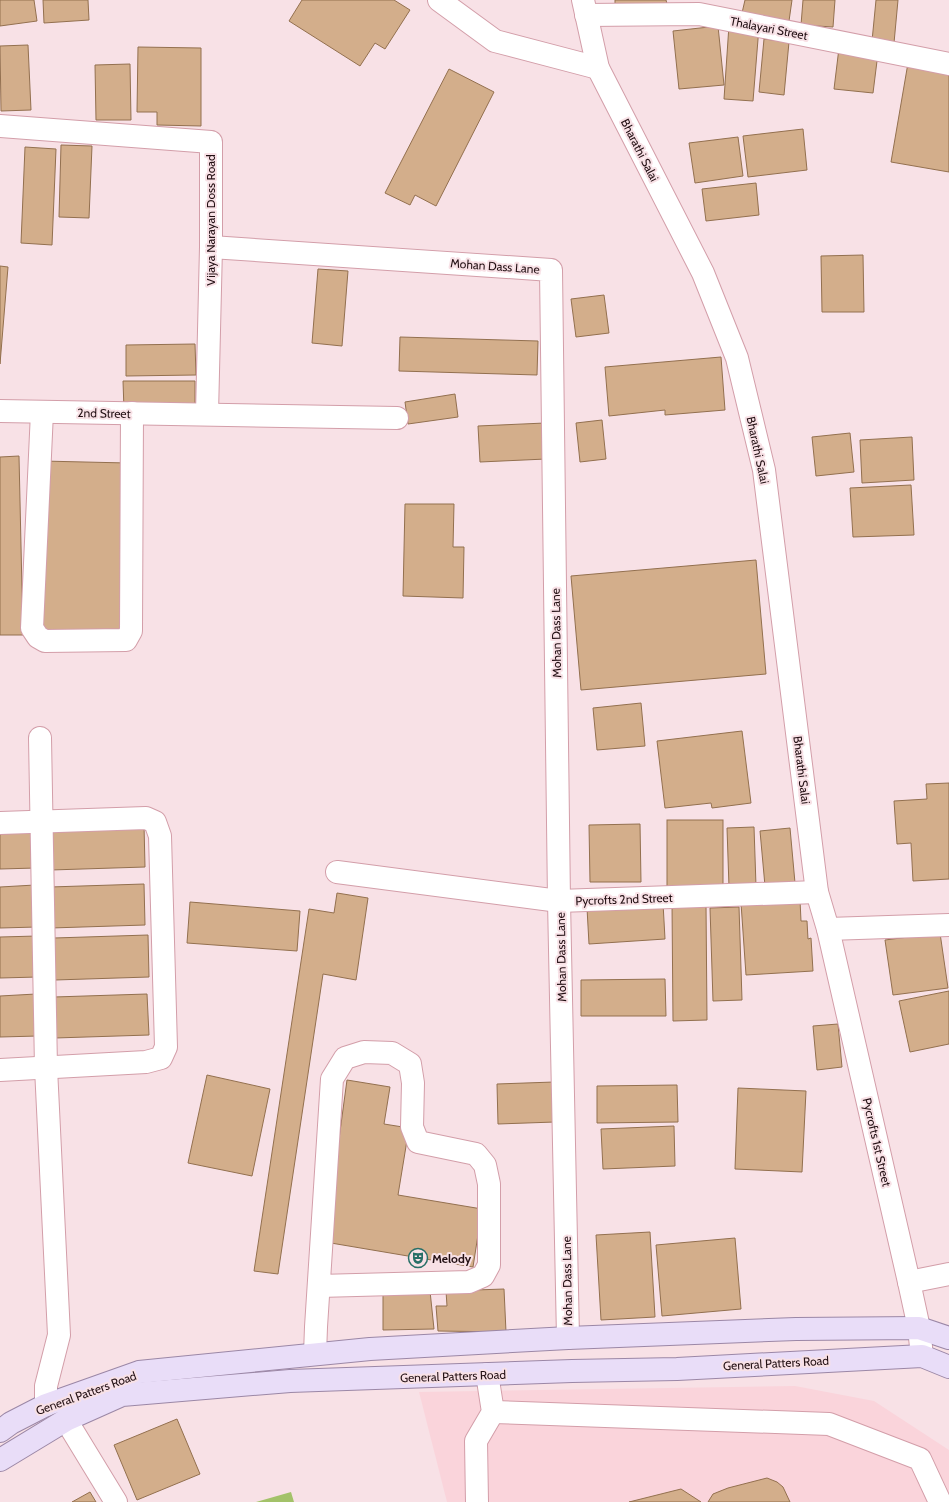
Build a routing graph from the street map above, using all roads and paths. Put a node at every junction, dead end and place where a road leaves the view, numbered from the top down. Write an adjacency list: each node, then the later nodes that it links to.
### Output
1 (439, 0): 4 (street)
2 (584, 8): 3 (street, Thalayari Street); 4 (street, Bharathi Salai)
3 (949, 64)
4 (598, 68): 16 (street, Bharathi Salai)
5 (0, 126): 6 (street, Vijaya Narayan Doss Road)
6 (211, 247): 10 (street, Vijaya Narayan Doss Road); 17 (street, Mohan Dass Lane)
7 (0, 412): 8 (street, 2nd Street)
8 (42, 412): 9 (street, 2nd Street); 9 (street)
9 (132, 414): 10 (street, 2nd Street)
10 (207, 414): 11 (street, 2nd Street)
11 (397, 418)
12 (40, 738): 13 (street)
13 (41, 821): 14 (street); 20 (street); 20 (street)
14 (0, 823)
15 (337, 872): 17 (street, Pycrofts 2nd Street)
16 (817, 892): 17 (street, Pycrofts 2nd Street); 19 (street, Bharathi Salai)
17 (559, 901): 26 (street, Mohan Dass Lane)
18 (949, 925): 19 (street)
19 (828, 929): 23 (street, Pycrofts 1st Street)
20 (46, 1068): 21 (street); 32 (street)
21 (0, 1070)
22 (949, 1274): 23 (street)
23 (909, 1282): 25 (street, Pycrofts 1st Street)
24 (319, 1286): 24 (street); 28 (street)
25 (919, 1328): 26 (main road, General Patters Road); 27 (main road, General Patters Road); 29 (street, Pycrofts 1st Street)
26 (568, 1338): 28 (main road, General Patters Road)
27 (949, 1338)
28 (315, 1354): 32 (main road, General Patters Road)
29 (922, 1356): 30 (main road); 31 (main road, General Patters Road)
30 (949, 1367)
31 (487, 1374): 33 (street); 34 (main road, General Patters Road)
32 (46, 1405): 35 (main road, General Patters Road)
33 (493, 1412): 38 (street); 39 (street)
34 (66, 1420): 36 (main road, General Patters Road); 37 (street)
35 (0, 1431)
36 (0, 1460)
37 (116, 1502)
38 (477, 1502)
39 (940, 1502)

